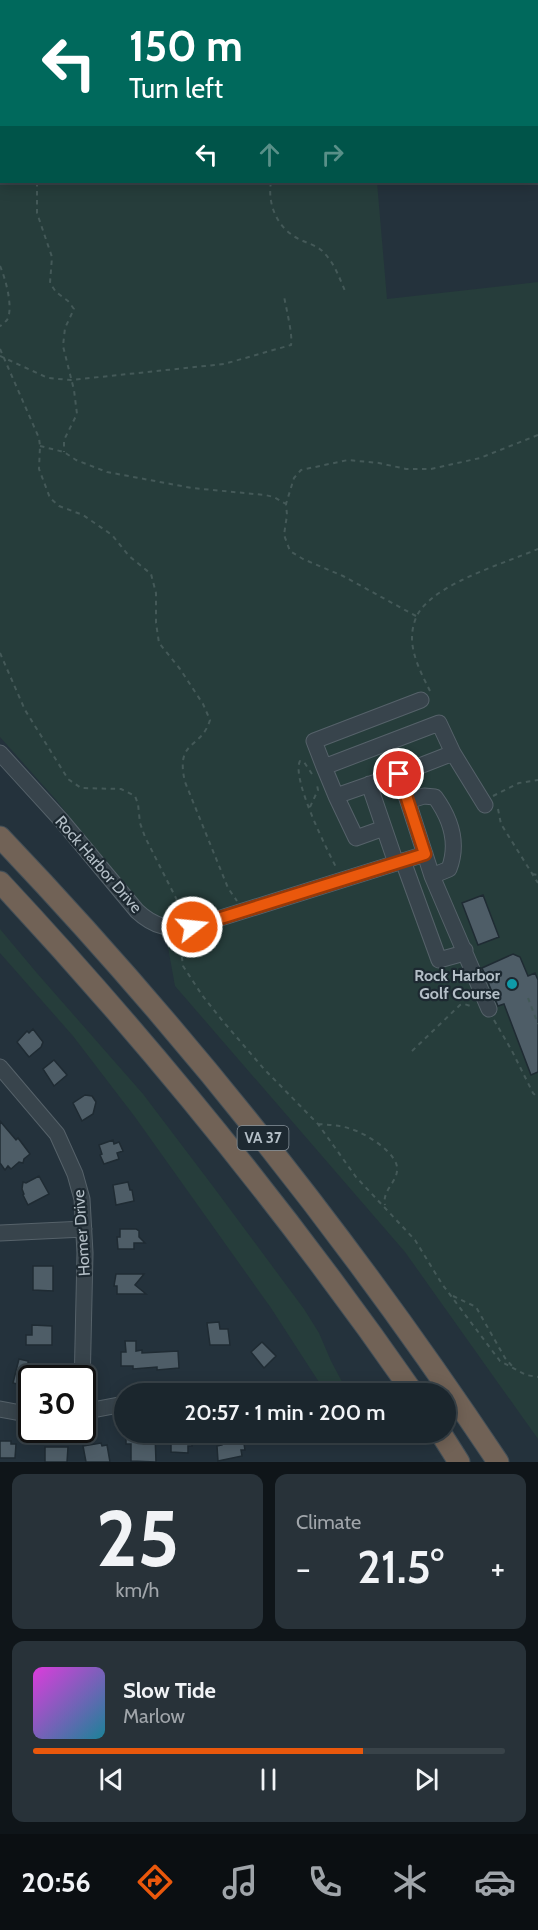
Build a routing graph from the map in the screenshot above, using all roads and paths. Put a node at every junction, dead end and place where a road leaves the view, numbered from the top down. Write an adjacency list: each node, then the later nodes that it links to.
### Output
1 (37, 183): 9 (path)
2 (271, 183): 4 (path)
3 (0, 266): 6 (path)
4 (345, 291)
5 (284, 296): 9 (path)
6 (0, 326)
7 (0, 349): 8 (path)
8 (2, 356): 9 (path); 11 (path)
9 (71, 380): 12 (path)
10 (538, 435): 13 (path)
11 (40, 446): 12 (path); 37 (path)
12 (64, 452): 13 (path)
13 (286, 504): 14 (path)
14 (538, 549)
15 (0, 653): 38 (path)
16 (421, 700): 19 (street)
17 (0, 753): 38 (street, Rock Harbor Drive)
18 (453, 753): 19 (street); 20 (street); 25 (street)
19 (324, 767): 23 (street)
20 (399, 774): 22 (street); 24 (street)
21 (538, 780): 31 (path)
22 (369, 784): 23 (street); 27 (street)
23 (336, 796): 27 (street)
24 (408, 801): 29 (street); 33 (street)
25 (485, 805)
26 (310, 807): 26 (path); 34 (path)
27 (384, 828): 30 (street)
28 (0, 837): 61 (highway, VA 37)
29 (425, 854): 30 (street, Rock Harbor Drive); 33 (street)
30 (400, 862): 34 (street, Rock Harbor Drive); 39 (street)
31 (532, 874): 32 (path); 36 (path)
32 (538, 875)
33 (432, 876): 39 (street)
34 (342, 881): 37 (street, Rock Harbor Drive)
35 (0, 882): 54 (highway, VA 37)
36 (538, 883)
37 (247, 911): 38 (street, Rock Harbor Drive)
38 (192, 927): 46 (path)
39 (465, 950): 41 (street)
40 (528, 998): 42 (path)
41 (488, 1015): 43 (path); 45 (path)
42 (538, 1024)
43 (412, 1050)
44 (0, 1067): 48 (street, Homer Drive)
45 (538, 1098)
46 (318, 1124): 47 (path); 47 (path)
47 (386, 1208): 50 (path)
48 (84, 1229): 49 (street); 51 (street, Homer Drive)
49 (0, 1233)
50 (451, 1295): 52 (path); 52 (path)
51 (82, 1365)
52 (516, 1370): 53 (path)
53 (538, 1377)
54 (406, 1383)
55 (114, 1406): 57 (street)
56 (0, 1409): 58 (street)
57 (96, 1409)
58 (18, 1412)
59 (447, 1443): 60 (highway)
60 (459, 1462)
61 (498, 1462)

